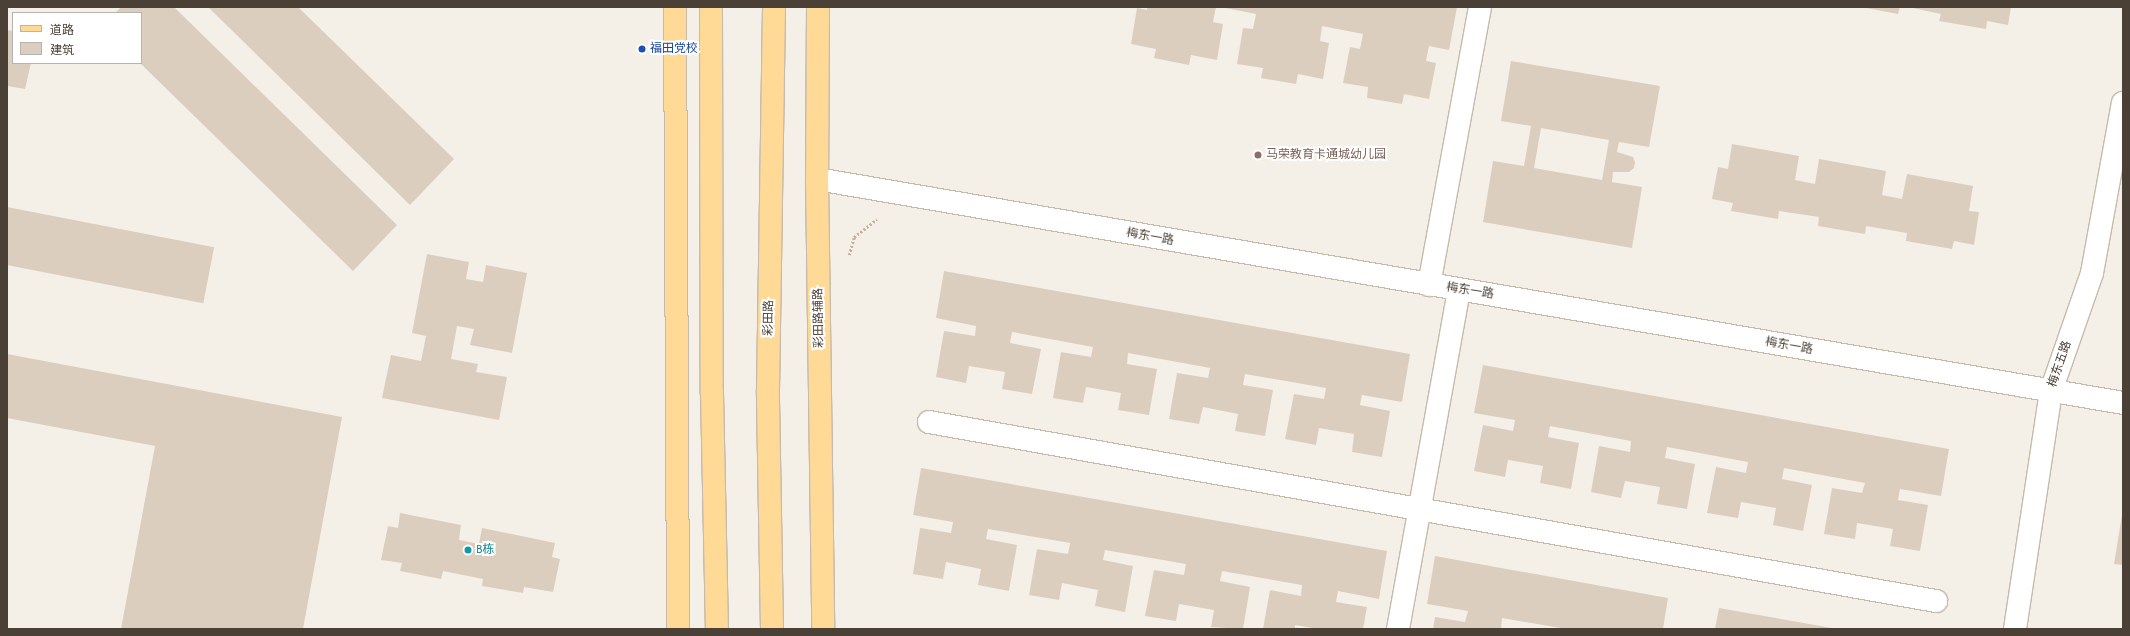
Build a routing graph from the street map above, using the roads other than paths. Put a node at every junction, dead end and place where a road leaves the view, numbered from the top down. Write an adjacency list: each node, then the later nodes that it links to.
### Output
1 (675, 7): 15 (main road)
2 (711, 7): 16 (main road)
3 (774, 7): 17 (main road, 彩田路)
4 (818, 7): 7 (main road, 彩田路辅路)
5 (1480, 7): 8 (street)
6 (2123, 103): 10 (street, 梅东五路)
7 (816, 179): 8 (street, 梅东一路); 18 (main road, 彩田路辅路)
8 (1429, 285): 9 (street, 梅东一路)
9 (1459, 289): 10 (street, 梅东一路); 13 (street)
10 (2051, 392): 11 (street, 梅东一路); 20 (street, 梅东五路)
11 (2123, 403)
12 (928, 422): 13 (street)
13 (1420, 509): 14 (street); 19 (street)
14 (1936, 601)
15 (678, 629)
16 (717, 629)
17 (772, 629)
18 (823, 629)
19 (1398, 629)
20 (2015, 629)

